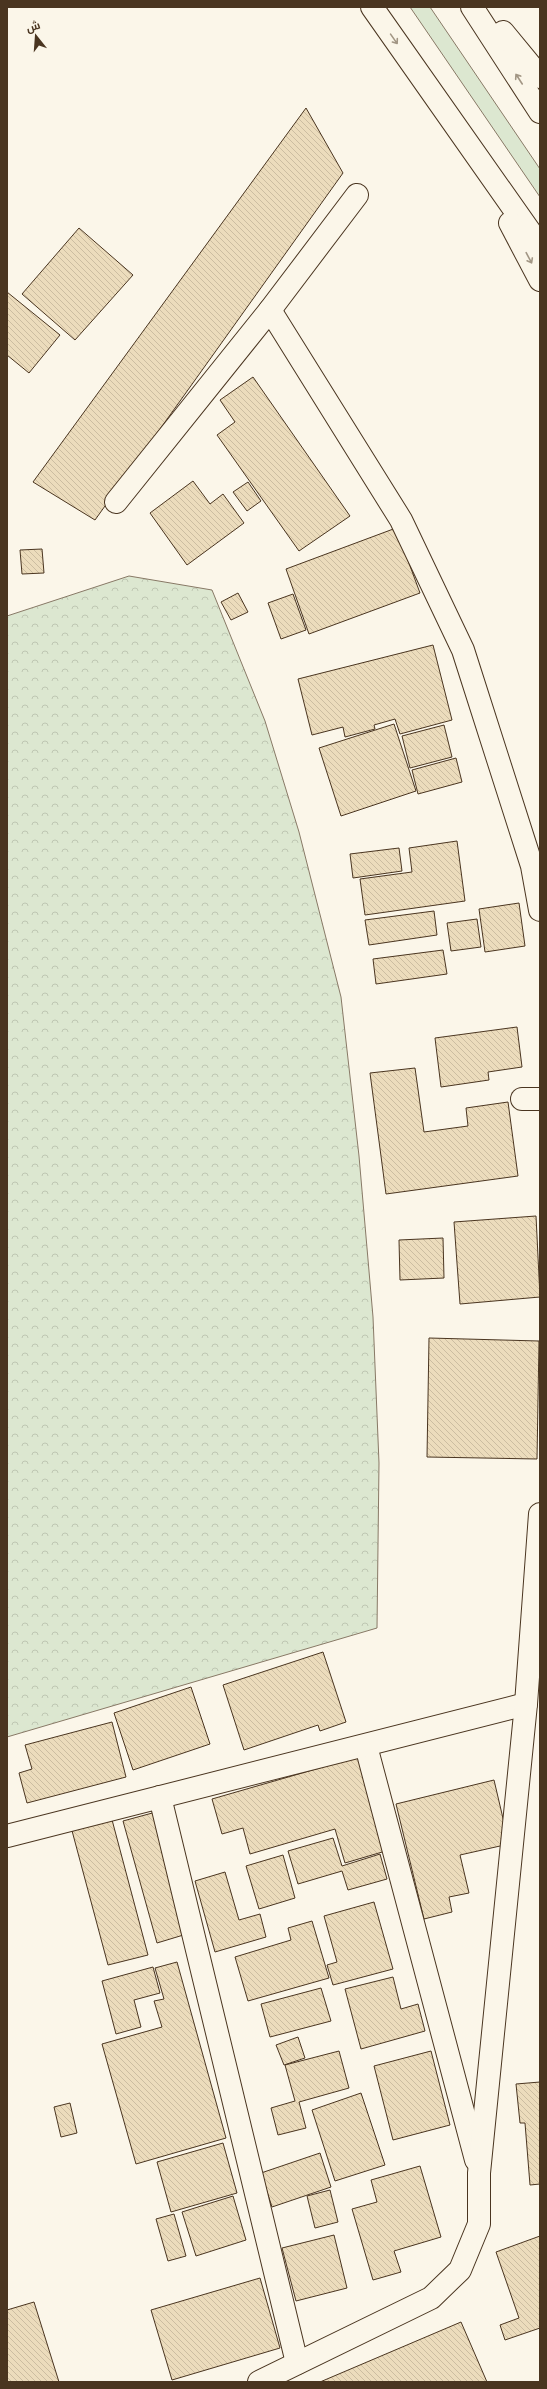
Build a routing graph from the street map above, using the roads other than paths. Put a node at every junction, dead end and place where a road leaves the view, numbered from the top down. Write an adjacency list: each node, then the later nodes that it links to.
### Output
1 (372, 7): 6 (main road, one-way to 6)
2 (472, 7): 5 (main road, one-way to 2)
3 (482, 7): 4 (main road)
4 (540, 78)
5 (540, 112)
6 (471, 150): 8 (main road); 9 (main road, one-way to 9)
7 (357, 195): 10 (main road)
8 (540, 246)
9 (540, 280)
10 (270, 310): 11 (main road); 12 (main road)
11 (116, 502)
12 (540, 910)
13 (540, 1514): 14 (main road)
14 (526, 1704): 15 (main road); 18 (main road)
15 (366, 1746): 16 (main road); 18 (main road)
16 (160, 1797): 17 (main road); 19 (main road)
17 (7, 1836)
18 (479, 2173): 19 (main road)
19 (297, 2363): 20 (main road)
20 (259, 2382)

